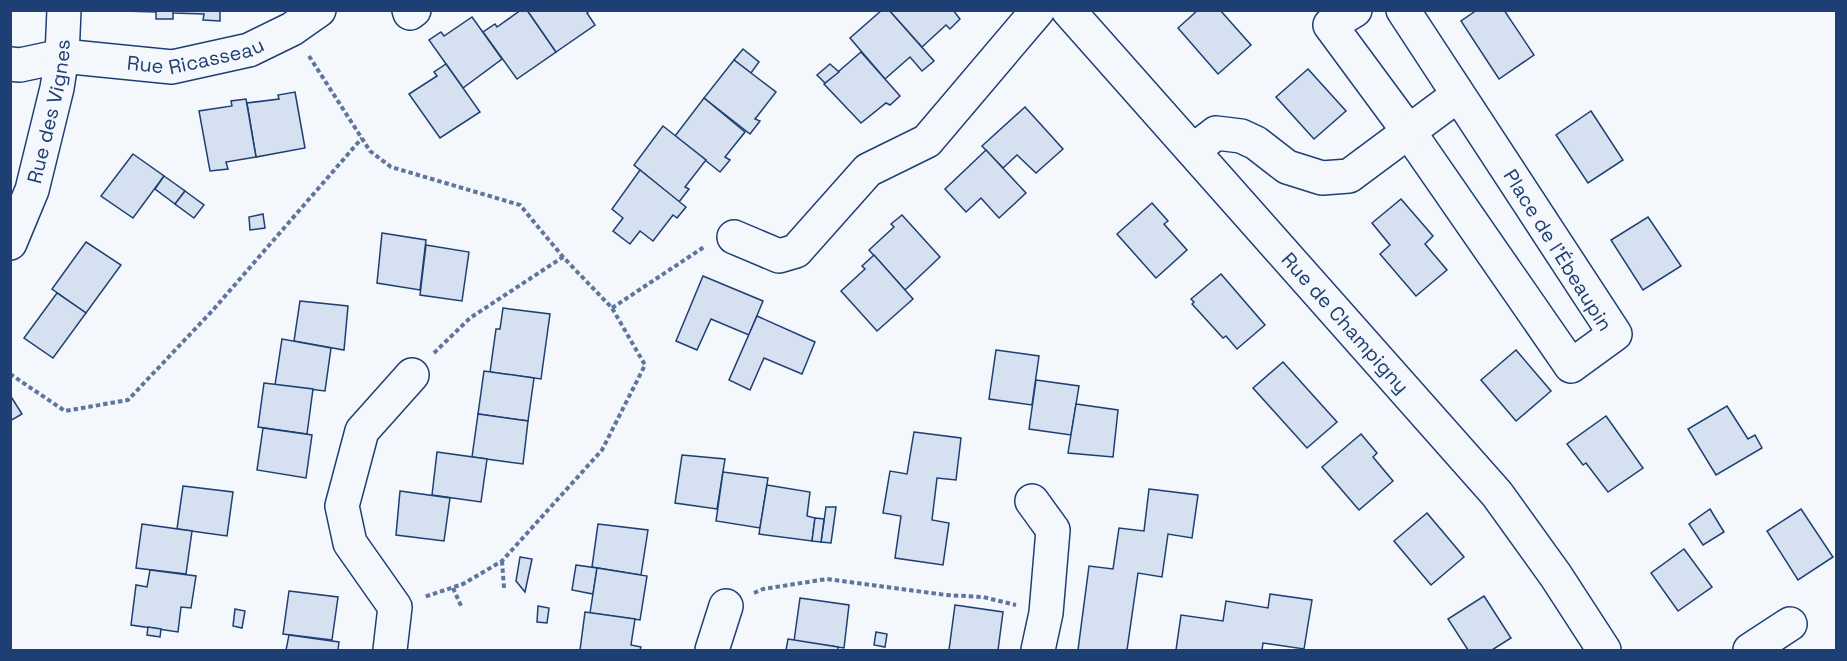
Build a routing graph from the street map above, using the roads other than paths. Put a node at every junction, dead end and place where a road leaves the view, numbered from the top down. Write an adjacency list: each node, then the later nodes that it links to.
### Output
1 (64, 10): 9 (street, Rue des Vignes)
2 (409, 10): 3 (street)
3 (414, 10)
4 (1038, 10): 14 (street)
5 (1068, 10): 13 (street, Rue de Champigny)
6 (1355, 10): 12 (street, Place de l'Ébeaupin)
7 (1403, 10): 11 (street, Place de l'Ébeaupin)
8 (305, 20): 9 (street, Rue Ricasseau)
9 (62, 56): 10 (street, Rue Ricasseau); 15 (street, Rue des Vignes)
10 (10, 64)
11 (1458, 95): 12 (street); 12 (street, Place de l'Ébeaupin)
12 (1409, 132): 13 (street)
13 (1194, 150): 23 (street, Rue de Champigny)
14 (734, 237)
15 (10, 243)
16 (412, 375): 20 (street)
17 (1032, 501): 22 (street)
18 (726, 606): 21 (street)
19 (1790, 624): 24 (street)
20 (390, 651)
21 (712, 651)
22 (1038, 651)
23 (1604, 651)
24 (1750, 651)

